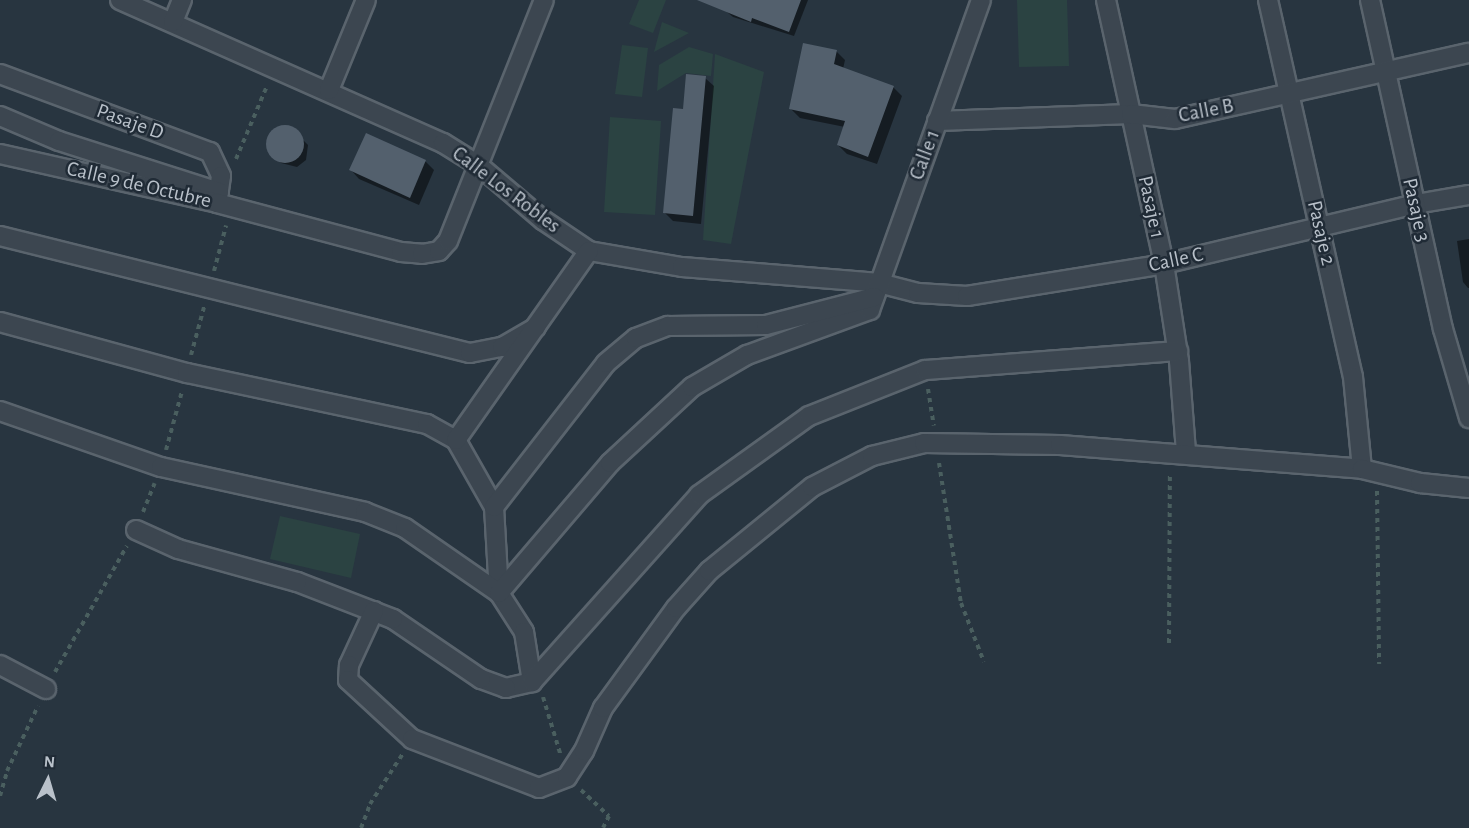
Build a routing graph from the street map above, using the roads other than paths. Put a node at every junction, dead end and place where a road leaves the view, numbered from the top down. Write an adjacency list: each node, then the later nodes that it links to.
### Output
1 (120, 0): 9 (street, Calle Los Robles)
2 (182, 0): 9 (street)
3 (366, 0): 13 (street)
4 (544, 0): 19 (street)
5 (981, 0): 17 (street, Calle 1)
6 (1106, 0): 15 (street, Pasaje 1)
7 (1268, 0): 14 (street, Pasaje 2)
8 (1370, 0): 11 (street, Pasaje 3)
9 (173, 22): 13 (street, Calle Los Robles)
10 (1469, 53): 11 (street, Calle B)
11 (1383, 71): 14 (street, Calle B); 22 (street, Pasaje 3)
12 (0, 74): 21 (street, Pasaje D)
13 (329, 90): 19 (street, Calle Los Robles)
14 (1289, 93): 15 (street, Calle B); 23 (street, Pasaje 2)
15 (1131, 114): 17 (street, Calle B); 26 (street, Pasaje 1)
16 (0, 116): 21 (street)
17 (937, 121): 27 (street, Calle 1)
18 (0, 154): 21 (street, Calle 9 de Octubre)
19 (477, 164): 21 (street, Calle 9 de Octubre); 25 (street, Calle Los Robles)
20 (1469, 195): 22 (street, Calle C)
21 (218, 198)
22 (1416, 204): 23 (street, Calle C); 32 (street, Pasaje 3)
23 (1319, 227): 26 (street, Calle C); 35 (street, Pasaje 2)
24 (0, 236): 29 (street)
25 (589, 251): 27 (street, Calle Los Robles); 29 (street)
26 (1164, 264): 27 (street, Calle C); 30 (street, Pasaje 1)
27 (875, 296): 37 (street); 39 (street)
28 (0, 322): 33 (street)
29 (536, 327): 33 (street)
30 (1178, 351): 34 (street, Pasaje 1); 42 (street)
31 (0, 411): 39 (street)
32 (1469, 418)
33 (456, 440): 37 (street)
34 (1178, 452): 35 (street); 40 (street)
35 (1369, 471): 36 (street)
36 (1469, 488)
37 (494, 507): 39 (street)
38 (136, 530): 40 (street)
39 (499, 593): 42 (street)
40 (374, 611): 42 (street)
41 (0, 665): 43 (street)
42 (532, 682)
43 (46, 689)

